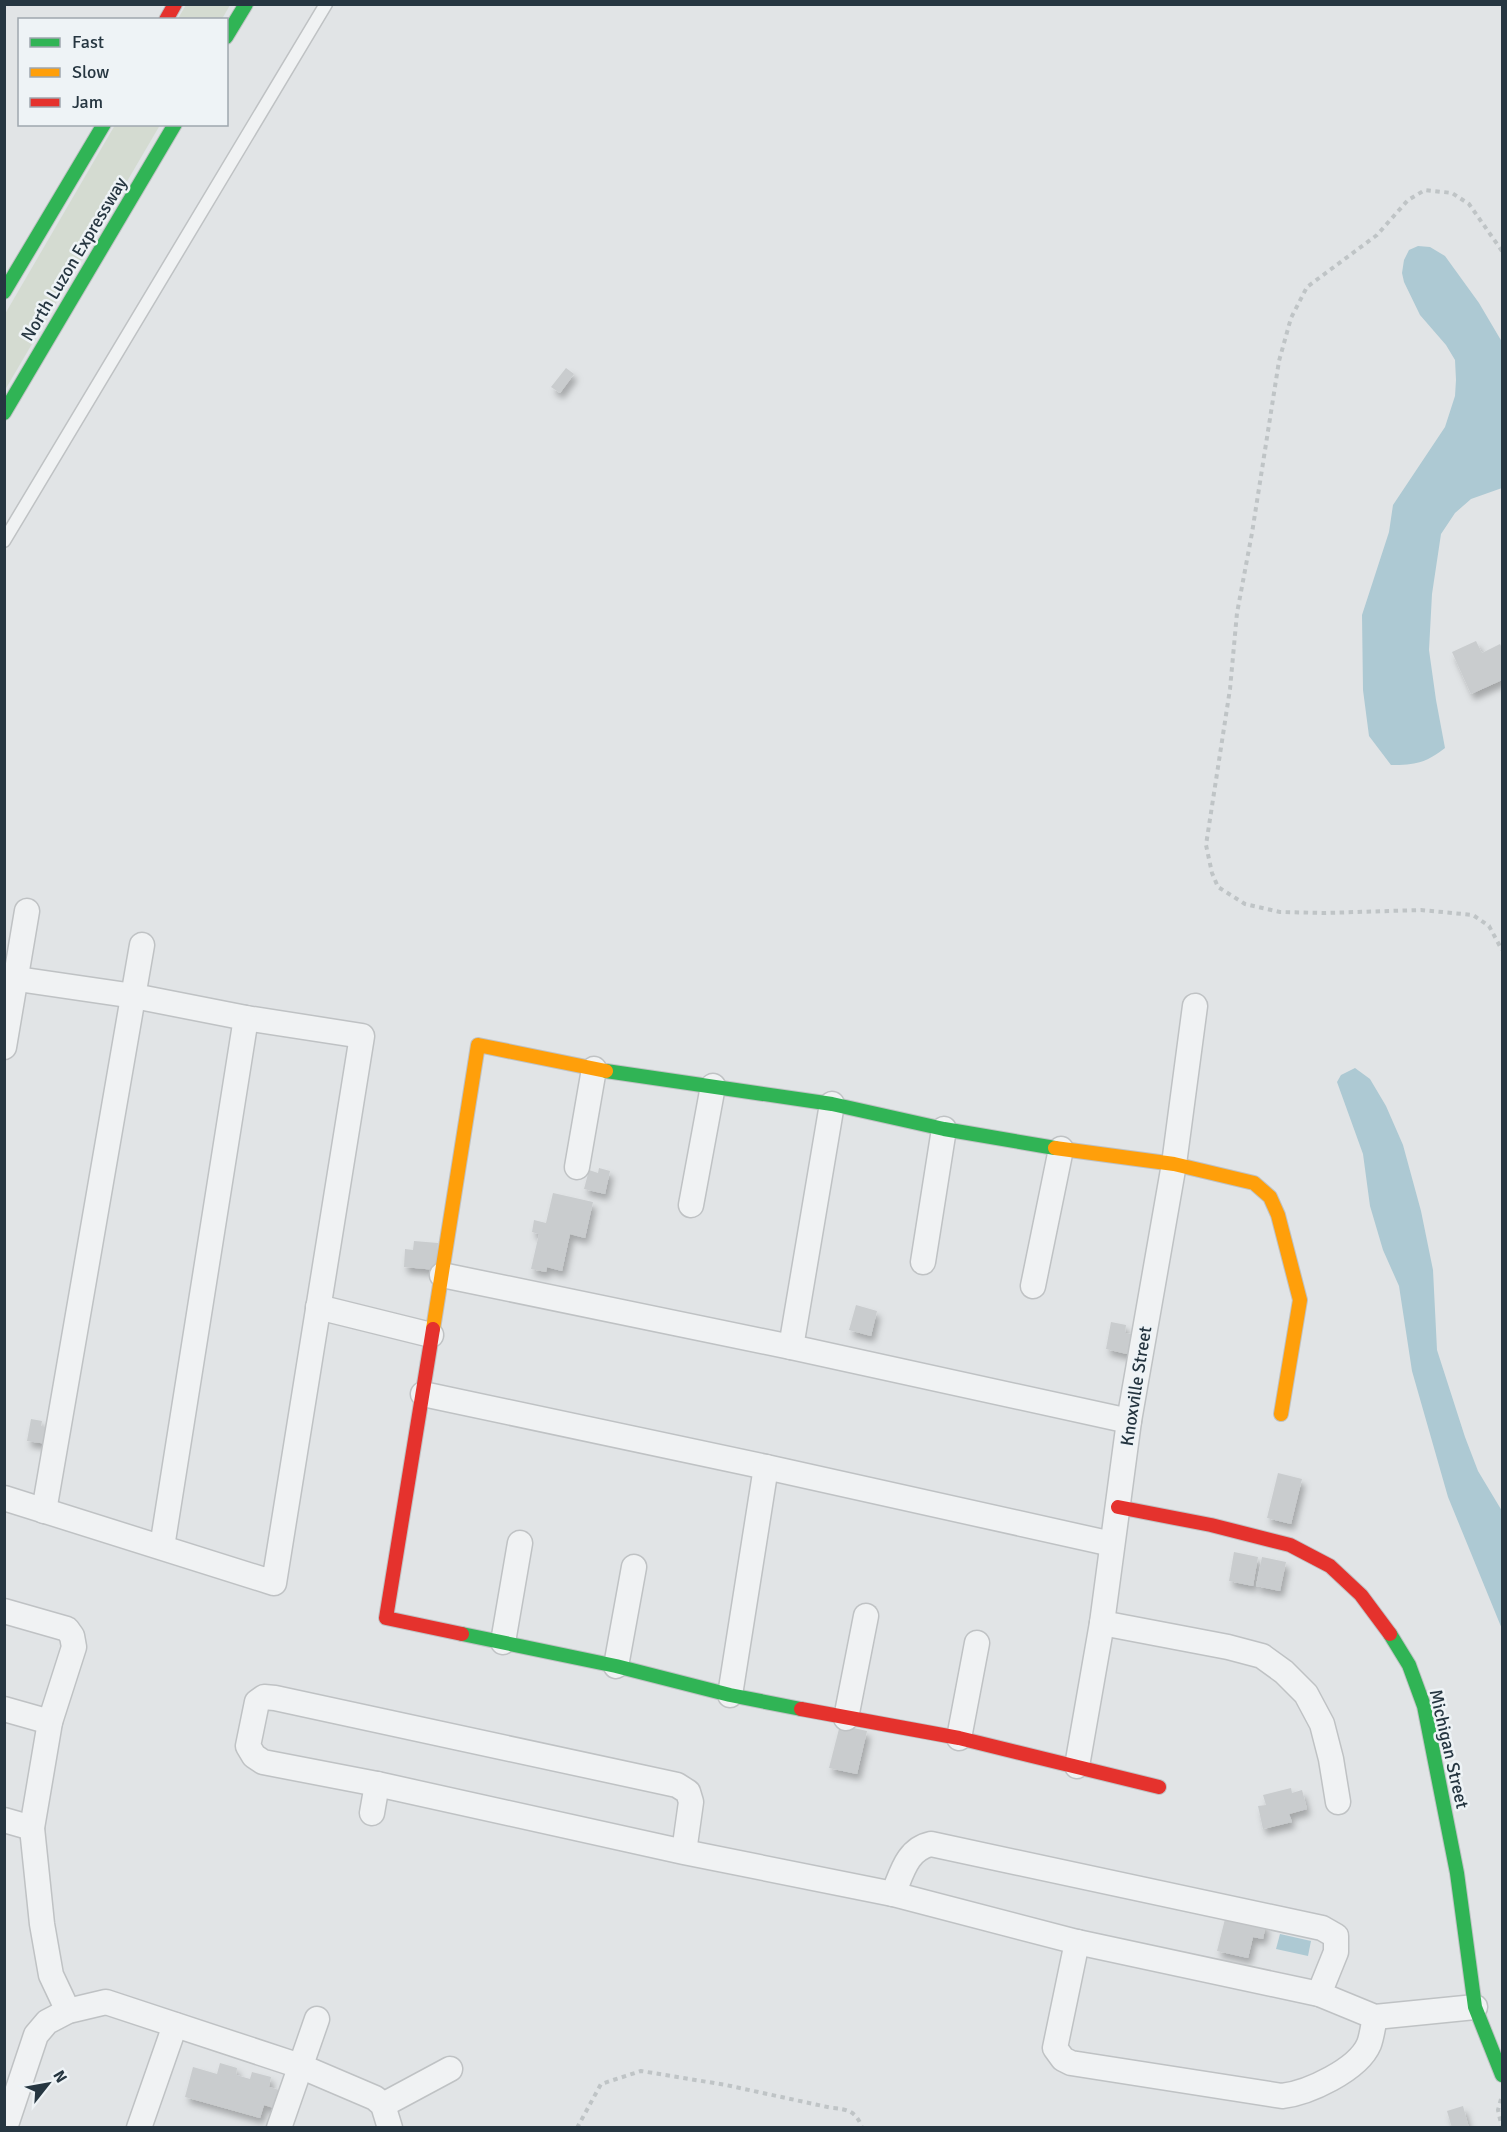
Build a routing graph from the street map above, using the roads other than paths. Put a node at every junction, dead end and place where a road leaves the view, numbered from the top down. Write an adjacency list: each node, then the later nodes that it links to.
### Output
1 (175, 4): 4 (main road)
2 (246, 4): 5 (main road)
3 (326, 4): 10 (lane)
4 (167, 18)
5 (228, 34)
6 (103, 126): 8 (main road)
7 (174, 126): 9 (main road, North Luzon Expressway)
8 (4, 292)
9 (4, 413)
10 (4, 541)
11 (27, 911): 13 (street)
12 (142, 945): 14 (street)
13 (10, 978): 14 (street); 17 (street)
14 (134, 996): 16 (street); 38 (street)
15 (1195, 1006): 23 (street, Knoxville Street)
16 (246, 1018): 29 (street); 41 (street)
17 (4, 1047)
18 (594, 1069): 19 (main road); 24 (street); 27 (main road)
19 (713, 1086): 20 (main road); 25 (street)
20 (832, 1104): 21 (main road); 31 (street)
21 (944, 1129): 22 (main road); 26 (street)
22 (1061, 1149): 23 (main road); 28 (street)
23 (1174, 1164): 33 (main road); 34 (street, Knoxville Street)
24 (578, 1167)
25 (690, 1205)
26 (923, 1262)
27 (442, 1275): 30 (main road); 31 (street)
28 (1033, 1286)
29 (318, 1307): 30 (street); 41 (street)
30 (431, 1335): 32 (main road)
31 (791, 1347): 34 (street)
32 (423, 1395): 35 (street); 46 (main road)
33 (1281, 1414)
34 (1129, 1421): 37 (street, Knoxville Street)
35 (766, 1467): 40 (street); 49 (street)
36 (4, 1498): 38 (street)
37 (1118, 1508): 40 (street, Knoxville Street); 65 (main road, Michigan Street)
38 (44, 1511): 41 (street)
39 (520, 1544): 46 (street)
40 (1112, 1544): 45 (street, Knoxville Street)
41 (162, 1547)
42 (634, 1567): 48 (street)
43 (4, 1611): 52 (street)
44 (866, 1616): 51 (street)
45 (1102, 1623): 54 (street, Knoxville Street); 57 (street)
46 (502, 1642): 48 (main road)
47 (977, 1643): 53 (street)
48 (616, 1666): 49 (main road)
49 (730, 1695): 51 (main road)
50 (4, 1709): 52 (street)
51 (846, 1718): 53 (main road)
52 (50, 1722): 60 (street)
53 (959, 1738): 54 (main road)
54 (1077, 1766): 56 (main road)
55 (377, 1784): 58 (street); 61 (street); 61 (street)
56 (1159, 1787)
57 (1338, 1803)
58 (372, 1813)
59 (4, 1820): 60 (street)
60 (33, 1828): 66 (street)
61 (684, 1852): 62 (street)
62 (893, 1894): 63 (street); 64 (street)
63 (1077, 1942): 64 (street); 67 (street)
64 (1319, 1994): 67 (street)
65 (1475, 2007): 67 (street); 72 (main road, Michigan Street)
66 (68, 2012): 69 (street); 74 (street)
67 (1376, 2017)
68 (317, 2019): 70 (street)
69 (175, 2025): 70 (street); 75 (street)
70 (300, 2066): 73 (street); 76 (street)
71 (450, 2069): 73 (street)
72 (1503, 2075)
73 (387, 2116)
74 (5, 2127)
75 (140, 2127)
76 (279, 2127)

